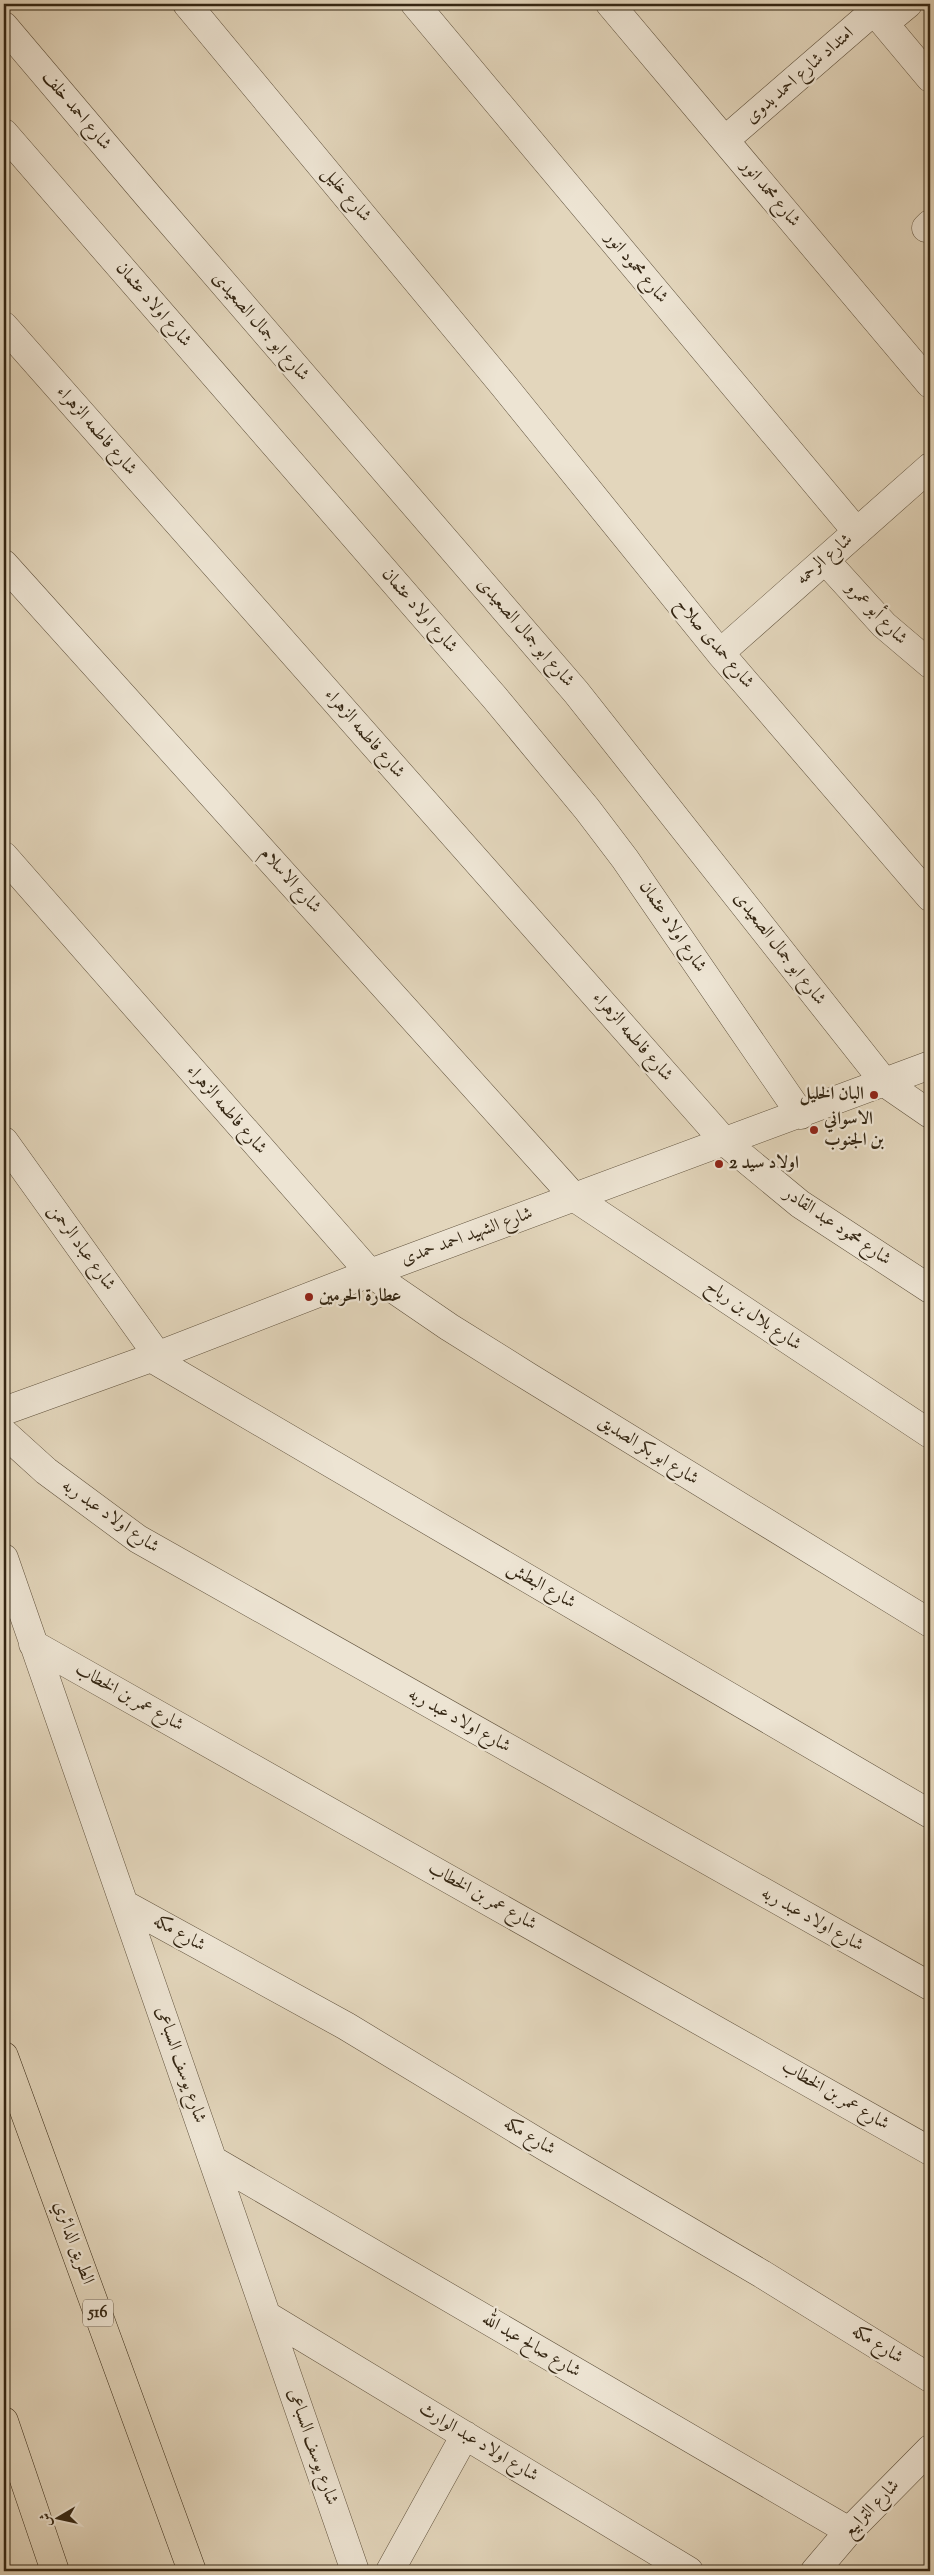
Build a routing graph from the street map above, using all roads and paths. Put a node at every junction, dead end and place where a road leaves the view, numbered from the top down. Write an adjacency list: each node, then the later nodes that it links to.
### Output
1 (187, 4): 13 (street, شارع خليل)
2 (416, 4): 15 (street, شارع محمود انور)
3 (610, 4): 9 (street, شارع محمد انور)
4 (908, 4): 5 (street, امتداد شارع احمد بدوى)
5 (876, 13): 7 (street); 9 (street, امتداد شارع احمد بدوى)
6 (4, 26): 10 (street, شارع احمد خلف)
7 (930, 78)
8 (4, 133): 24 (street, شارع اولاد عثمان)
9 (725, 140): 12 (street, شارع محمد انور)
10 (148, 197): 23 (street, شارع ابو جمال الصعيدى)
11 (4, 326): 26 (street, شارع فاطمه الزهراء)
12 (930, 384)
13 (504, 386): 18 (street, شارع حمدى صلاح)
14 (925, 480): 15 (street, شارع الرحمه)
15 (857, 532): 16 (street, شارع الرحمه)
16 (825, 560): 18 (street, شارع الرحمه); 19 (street, شارع أبو عمرو)
17 (4, 564): 28 (street, شارع الاسلام)
18 (720, 653): 21 (street, شارع حمدى صلاح)
19 (930, 664)
20 (4, 856): 29 (street, شارع فاطمه الزهراء)
21 (930, 897)
22 (930, 1066): 23 (street, شارع الشهيد احمد حمدى)
23 (885, 1083): 24 (street, شارع الشهيد احمد حمدى); 25 (street)
24 (801, 1114): 26 (street, شارع الشهيد احمد حمدى)
25 (930, 1114)
26 (725, 1142): 28 (street, شارع الشهيد احمد حمدى); 30 (street, شارع محمود عبد القادر)
27 (8, 1158): 31 (street, شارع عباد الرحمن)
28 (576, 1198): 29 (street, شارع الشهيد احمد حمدى); 34 (street, شارع بلال بن رباح)
29 (370, 1273): 31 (street, شارع الشهيد احمد حمدى); 36 (street, شارع ابو بكر الصديق)
30 (930, 1289)
31 (155, 1357): 32 (street, شارع الشهيد احمد حمدى); 38 (street, شارع البطش)
32 (4, 1411)
33 (4, 1433): 40 (street, شارع اولاد عبد ربه)
34 (930, 1434)
35 (4, 1558): 37 (street, شارع يوسف السباعى)
36 (930, 1623)
37 (33, 1644): 39 (street, شارع يوسف السباعى); 42 (street, شارع عمر بن الخطاب)
38 (930, 1814)
39 (124, 1904): 43 (street, شارع يوسف السباعى); 45 (street, شارع مكه)
40 (930, 1986)
41 (4, 2056): 51 (highway, الطريق الدائري / 516)
42 (930, 2151)
43 (213, 2160): 44 (street, شارع يوسف السباعى); 49 (street, شارع صالح عبد الله)
44 (266, 2315): 47 (street, شارع اولاد عبد الوارث); 52 (street, شارع يوسف السباعى)
45 (930, 2378)
46 (4, 2421): 50 (highway)
47 (465, 2435): 53 (street); 54 (street, شارع اولاد عبد الوارث)
48 (928, 2456): 49 (street, شارع الترابيع)
49 (850, 2531): 55 (street, شارع الترابيع)
50 (55, 2571)
51 (192, 2571)
52 (356, 2571)
53 (390, 2571)
54 (689, 2571)
55 (815, 2571)

